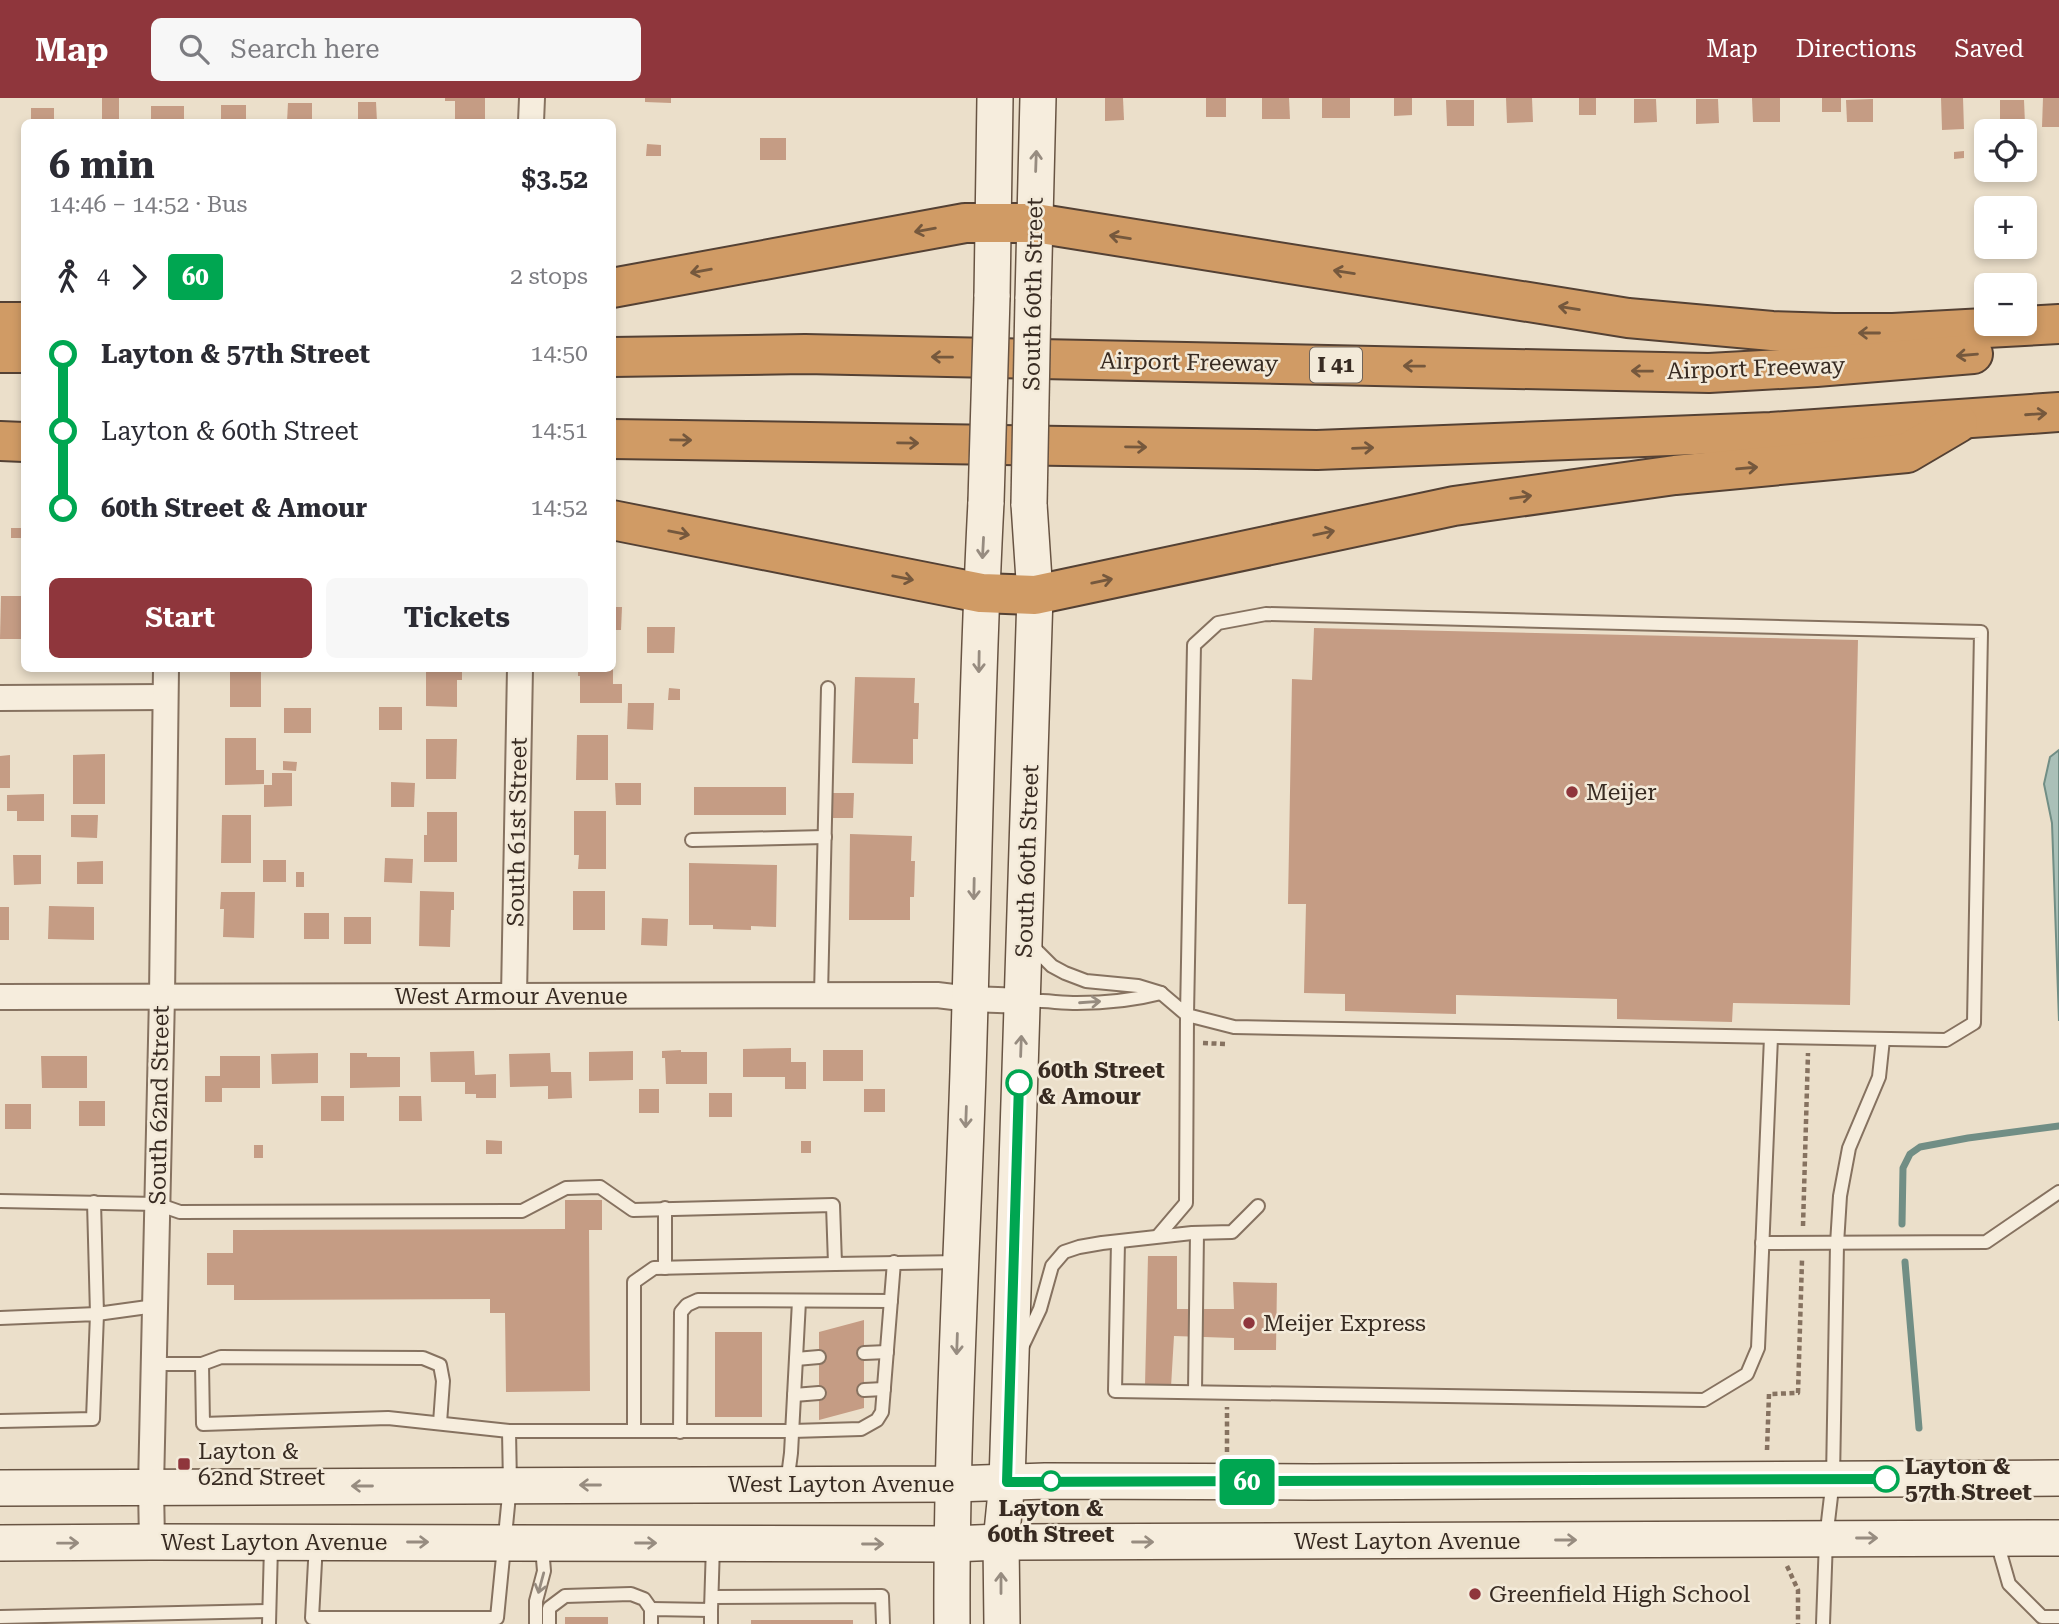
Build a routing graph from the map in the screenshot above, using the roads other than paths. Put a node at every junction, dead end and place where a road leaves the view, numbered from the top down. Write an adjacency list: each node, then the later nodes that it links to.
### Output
1 (532, 98): 4 (street)
2 (995, 98): 5 (main road, South 60th Street)
3 (1038, 98): 6 (main road, South 60th Street, one-way to 3)
4 (531, 119)
5 (992, 223): 6 (highway); 7 (highway, one-way to 7); 23 (main road, South 60th Street, one-way to 23, bridge)
6 (1035, 223): 10 (highway, one-way to 6); 24 (main road, South 60th Street, bridge)
7 (616, 287)
8 (0, 322): 9 (highway)
9 (21, 322)
10 (2059, 324)
11 (2059, 347): 14 (highway, Airport Freeway / I 41, one-way to 14)
12 (0, 353): 13 (highway)
13 (21, 353)
14 (616, 357)
15 (2059, 412): 18 (highway, one-way to 15)
16 (0, 416): 17 (highway)
17 (21, 416)
18 (1963, 419): 19 (highway, one-way to 18); 24 (highway, one-way to 18)
19 (616, 439)
20 (0, 441): 21 (highway)
21 (21, 442)
22 (616, 521): 23 (highway, one-way to 23)
23 (981, 593): 24 (highway); 38 (main road, South 60th Street, one-way to 38)
24 (1035, 595): 32 (main road, South 60th Street)
25 (166, 672): 28 (street, South 62nd Street)
26 (520, 672): 36 (street, South 61st Street)
27 (828, 688): 30 (lane)
28 (165, 697): 29 (street); 35 (street, South 62nd Street)
29 (0, 698)
30 (825, 837): 31 (lane); 34 (lane)
31 (692, 840)
32 (1024, 938): 33 (lane); 39 (main road, South 60th Street)
33 (1161, 993): 39 (lane, one-way to 33); 40 (lane)
34 (821, 995): 36 (street, West Armour Avenue); 38 (street, West Armour Avenue)
35 (162, 996): 36 (street, West Armour Avenue); 37 (street, West Armour Avenue); 46 (street, South 62nd Street)
36 (514, 996)
37 (0, 997)
38 (970, 999): 39 (street, West Armour Avenue); 55 (main road, South 60th Street, one-way to 55)
39 (1022, 1001): 56 (main road, South 60th Street, one-way to 39)
40 (1187, 1015): 41 (lane); 42 (lane); 50 (lane)
41 (1772, 1037): 42 (lane); 52 (lane)
42 (1883, 1039): 53 (lane)
43 (2059, 1192): 53 (lane)
44 (0, 1201): 45 (lane)
45 (94, 1202): 46 (lane); 62 (lane)
46 (157, 1203): 48 (lane); 61 (street, South 62nd Street)
47 (1258, 1206): 49 (lane)
48 (665, 1208): 57 (lane); 58 (lane)
49 (1197, 1233): 50 (lane); 73 (lane)
50 (1158, 1236): 51 (lane)
51 (1118, 1242): 70 (lane); 73 (lane)
52 (1762, 1243): 53 (lane); 73 (lane)
53 (1837, 1244): 83 (lane)
54 (894, 1262): 55 (lane); 57 (lane); 60 (lane)
55 (960, 1262): 56 (main road); 86 (main road, South 60th Street, one-way to 86)
56 (1014, 1262): 70 (main road, South 60th Street)
57 (835, 1264): 58 (lane)
58 (665, 1268): 78 (lane)
59 (799, 1301): 60 (lane); 67 (lane); 80 (lane)
60 (891, 1301): 65 (lane)
61 (155, 1306): 62 (lane); 68 (street, South 62nd Street)
62 (97, 1314): 63 (lane); 76 (lane)
63 (0, 1318)
64 (864, 1353): 65 (lane)
65 (887, 1353): 71 (lane)
66 (819, 1357): 67 (lane)
67 (796, 1359): 75 (lane)
68 (153, 1364): 69 (lane); 88 (street, South 62nd Street)
69 (202, 1364): 77 (lane); 77 (lane)
70 (1010, 1373): 84 (main road, South 60th Street)
71 (884, 1389): 72 (lane); 81 (lane)
72 (864, 1390)
73 (1195, 1392)
74 (819, 1394): 75 (lane)
75 (794, 1395): 81 (lane)
76 (0, 1421)
77 (440, 1423): 79 (lane)
78 (634, 1430): 79 (lane); 80 (lane)
79 (509, 1431): 87 (lane)
80 (680, 1432): 81 (lane)
81 (792, 1432): 85 (lane)
82 (2059, 1478): 83 (main road, West Layton Avenue)
83 (1833, 1479): 84 (main road, West Layton Avenue); 92 (lane)
84 (1007, 1482): 86 (main road, West Layton Avenue); 96 (main road, South 60th Street)
85 (787, 1484): 86 (main road, West Layton Avenue); 87 (main road, West Layton Avenue, one-way to 87)
86 (952, 1484): 101 (main road, South 60th Street)
87 (510, 1485): 88 (main road, West Layton Avenue, one-way to 88); 97 (lane)
88 (150, 1487): 89 (main road, West Layton Avenue); 93 (street, South 62nd Street)
89 (0, 1488)
90 (1996, 1538): 91 (main road, West Layton Avenue); 92 (main road, West Layton Avenue, one-way to 90); 105 (lane)
91 (2059, 1538)
92 (1826, 1539): 96 (main road, West Layton Avenue, one-way to 92); 116 (lane)
93 (152, 1542): 94 (main road, West Layton Avenue); 99 (main road, West Layton Avenue, one-way to 93)
94 (271, 1542): 95 (main road, West Layton Avenue); 106 (lane)
95 (316, 1542): 97 (main road, West Layton Avenue, one-way to 97); 107 (lane)
96 (1001, 1542): 101 (main road, West Layton Avenue); 115 (main road, South 60th Street, one-way to 96)
97 (505, 1543): 98 (main road, West Layton Avenue); 108 (lane)
98 (541, 1543): 100 (main road, West Layton Avenue, one-way to 100); 109 (lane, one-way to 109)
99 (0, 1544)
100 (713, 1544): 101 (main road, West Layton Avenue, one-way to 101); 102 (lane)
101 (951, 1544): 114 (main road, South 60th Street)
102 (711, 1604): 103 (lane); 112 (lane); 113 (lane)
103 (651, 1609): 110 (lane); 111 (lane)
104 (0, 1617): 106 (lane)
105 (2059, 1617)
106 (269, 1618)
107 (310, 1621): 108 (lane)
108 (476, 1621)
109 (536, 1624)
110 (549, 1624)
111 (651, 1624)
112 (711, 1624)
113 (883, 1624)
114 (952, 1624)
115 (1002, 1624)
116 (1823, 1624)

